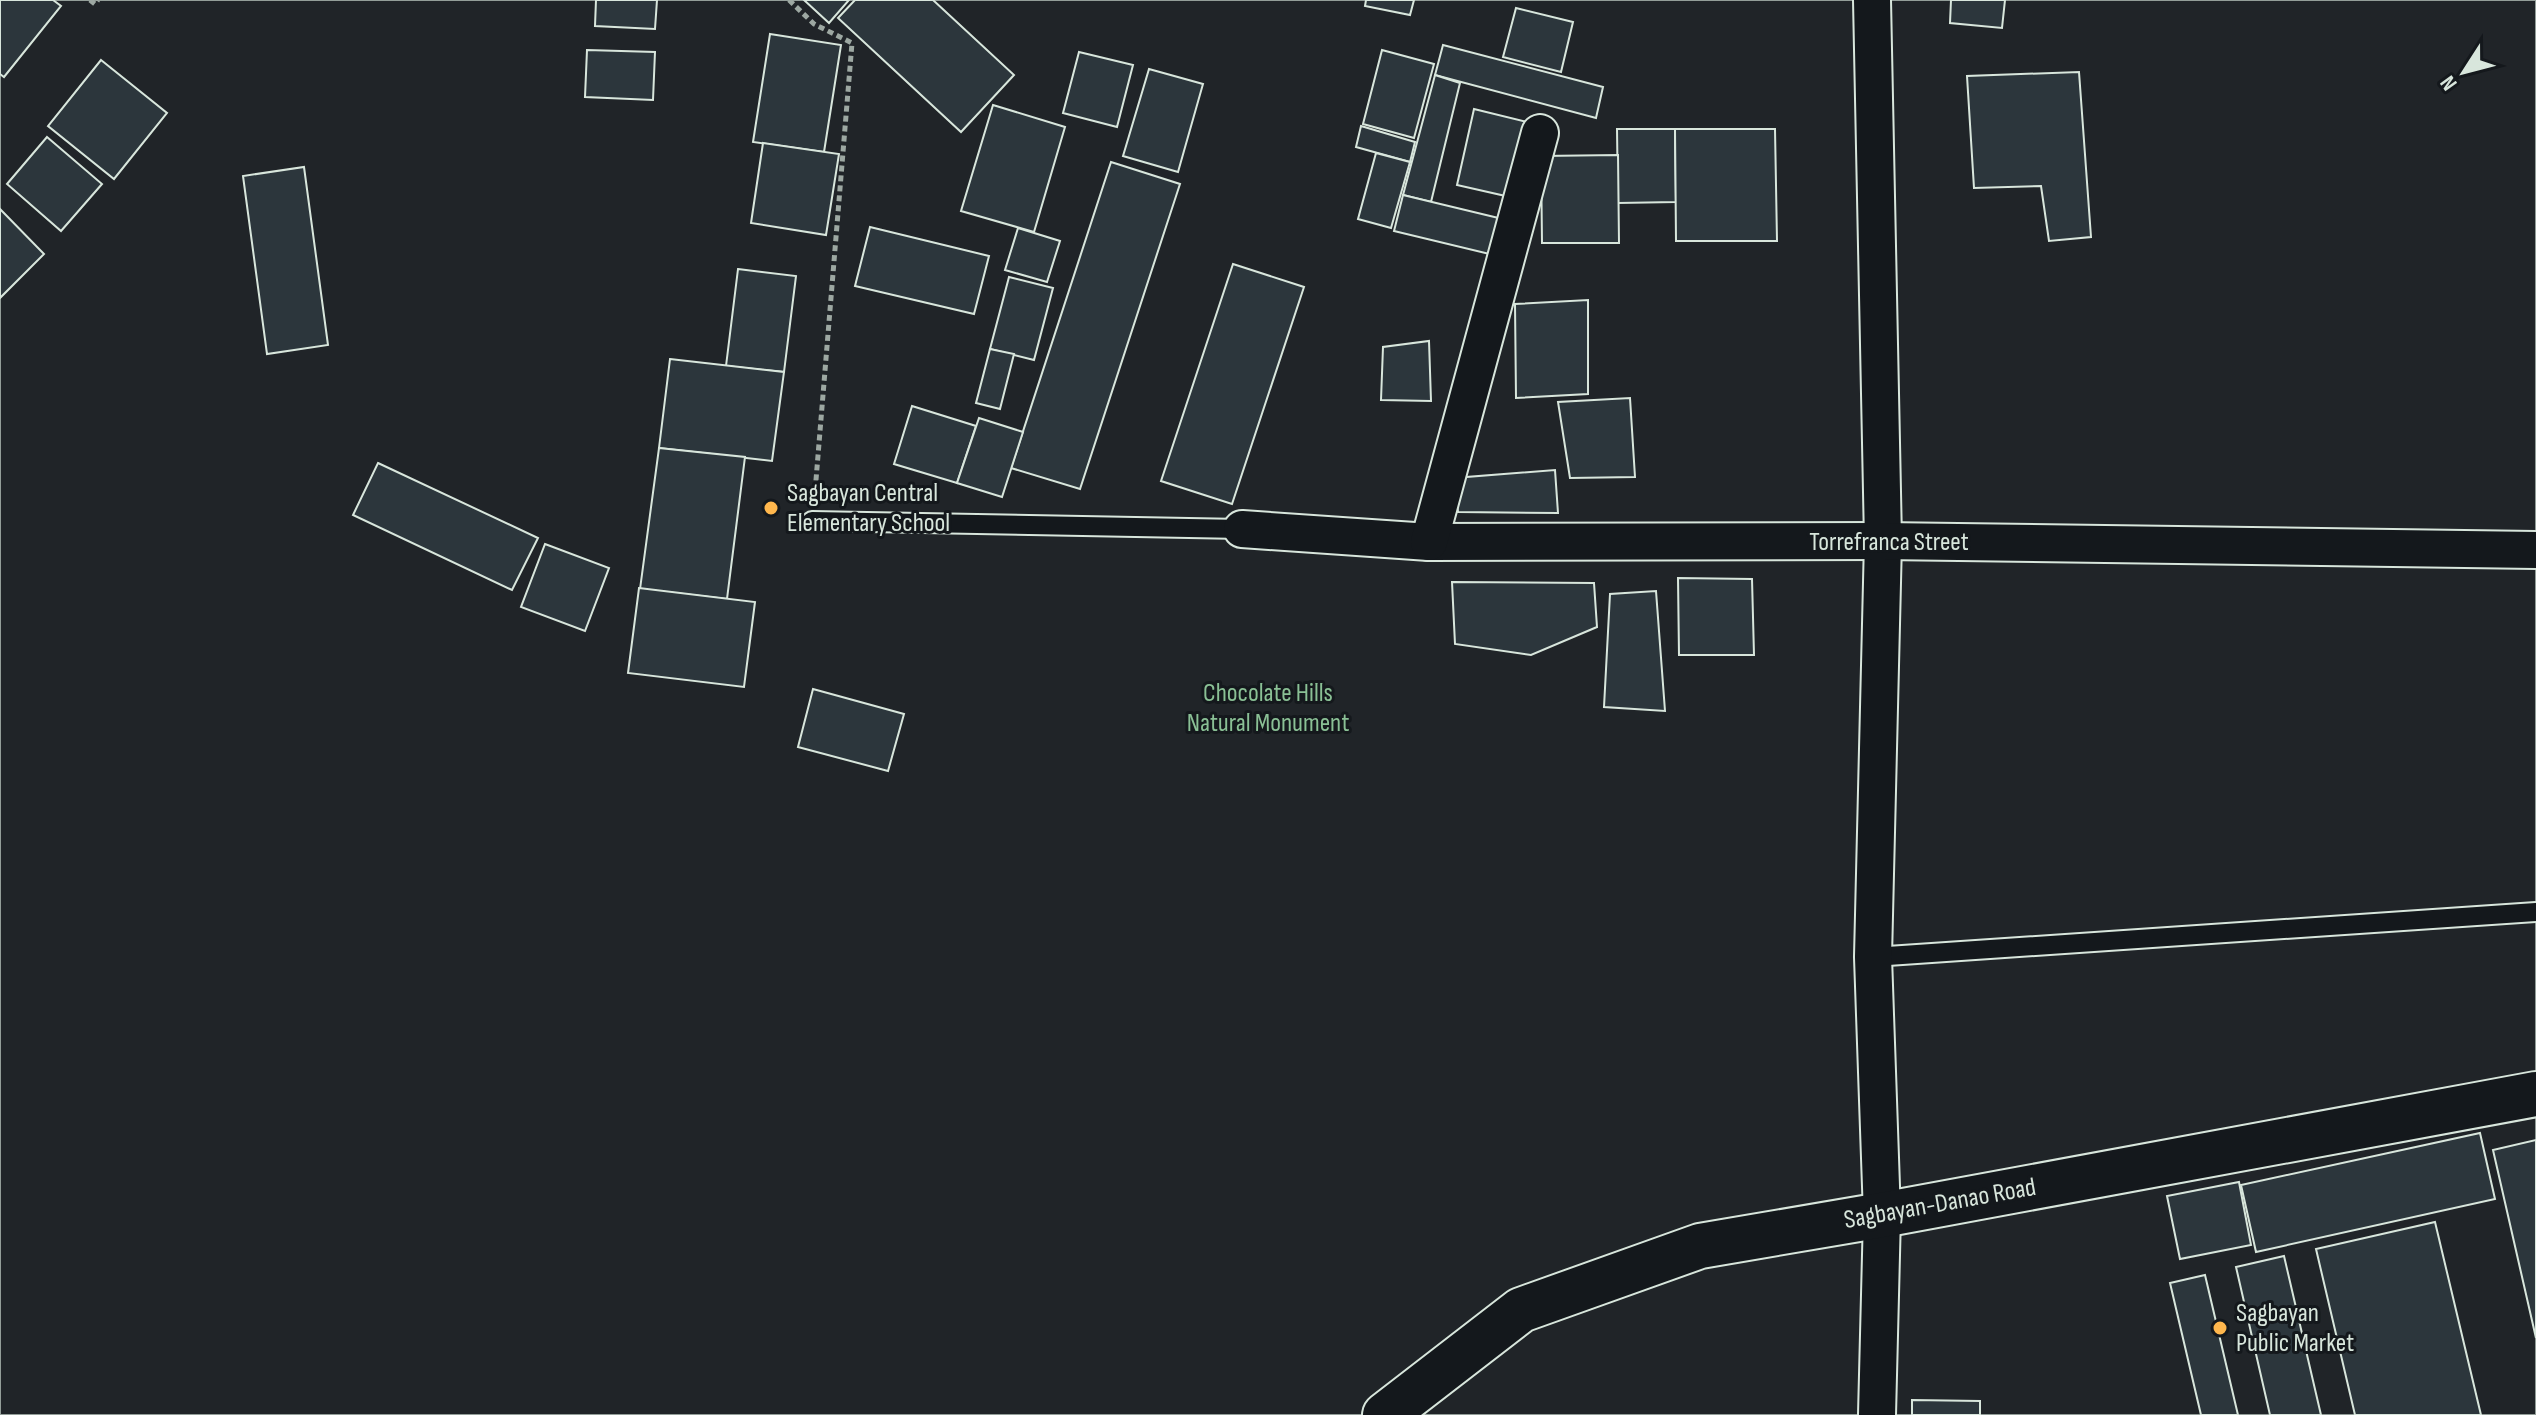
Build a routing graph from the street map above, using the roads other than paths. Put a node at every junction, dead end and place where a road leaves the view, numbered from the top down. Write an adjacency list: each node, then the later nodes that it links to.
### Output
1 (1872, 0): 5 (street)
2 (1540, 133): 6 (street)
3 (812, 521): 4 (lane)
4 (1242, 529): 6 (street, Torrefranca Street)
5 (1883, 541): 6 (street, Torrefranca Street); 7 (street, Torrefranca Street); 9 (street)
6 (1429, 542)
7 (2536, 550)
8 (2536, 912): 9 (lane)
9 (1873, 957): 11 (street)
10 (2536, 1094): 11 (main road, Sagbayan-Danao Road)
11 (1882, 1215): 12 (main road, Sagbayan-Danao Road); 13 (street)
12 (1385, 1415)
13 (1877, 1415)

